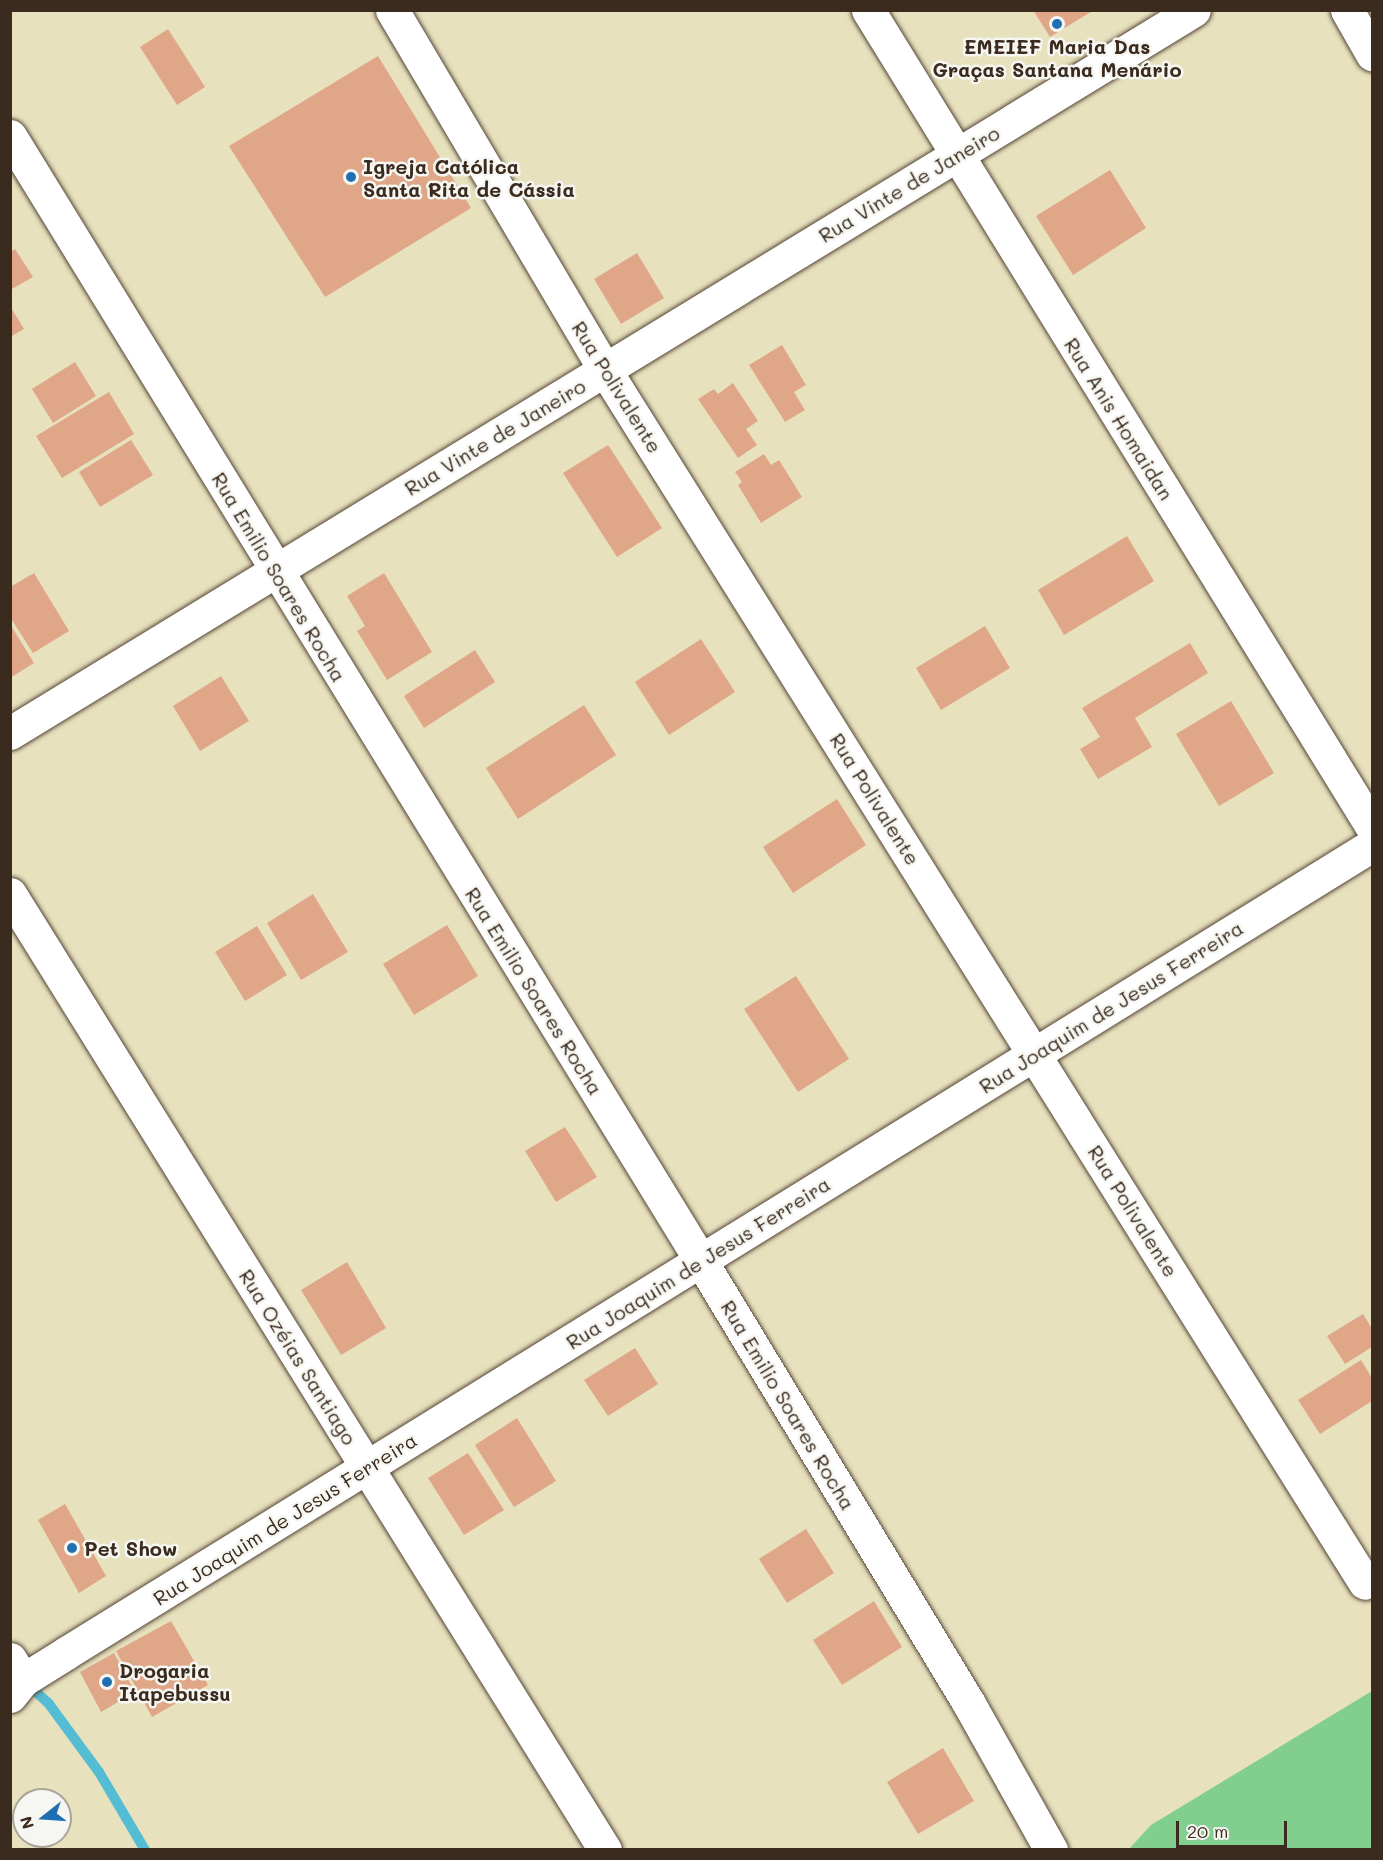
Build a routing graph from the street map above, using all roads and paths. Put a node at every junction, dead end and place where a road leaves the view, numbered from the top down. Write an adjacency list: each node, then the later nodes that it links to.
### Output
1 (392, 10): 8 (street, Rua Polivalente)
2 (868, 10): 7 (street, Rua Anis Homaidan)
3 (1194, 10): 7 (street, Rua Vinte de Janeiro)
4 (1347, 10): 5 (street)
5 (1372, 54)
6 (10, 136): 9 (street, Rua Emilio Soares Rocha)
7 (955, 156): 8 (street, Rua Vinte de Janeiro); 11 (street, Rua Anis Homaidan)
8 (605, 370): 9 (street, Rua Vinte de Janeiro); 14 (street, Rua Polivalente)
9 (275, 572): 10 (street, Rua Vinte de Janeiro); 15 (street, Rua Emilio Soares Rocha)
10 (10, 733)
11 (1372, 827)
12 (1372, 845): 14 (street, Rua Joaquim de Jesus Ferreira)
13 (10, 894): 16 (street, Rua Ozéias Santiago)
14 (1035, 1053): 15 (street, Rua Joaquim de Jesus Ferreira); 17 (street, Rua Polivalente)
15 (701, 1261): 16 (street, Rua Joaquim de Jesus Ferreira); 20 (street, Rua Emilio Soares Rocha)
16 (367, 1467): 18 (street, Rua Joaquim de Jesus Ferreira); 19 (street, Rua Ozéias Santiago)
17 (1365, 1583)
18 (15, 1679)
19 (605, 1850)
20 (1050, 1850)

